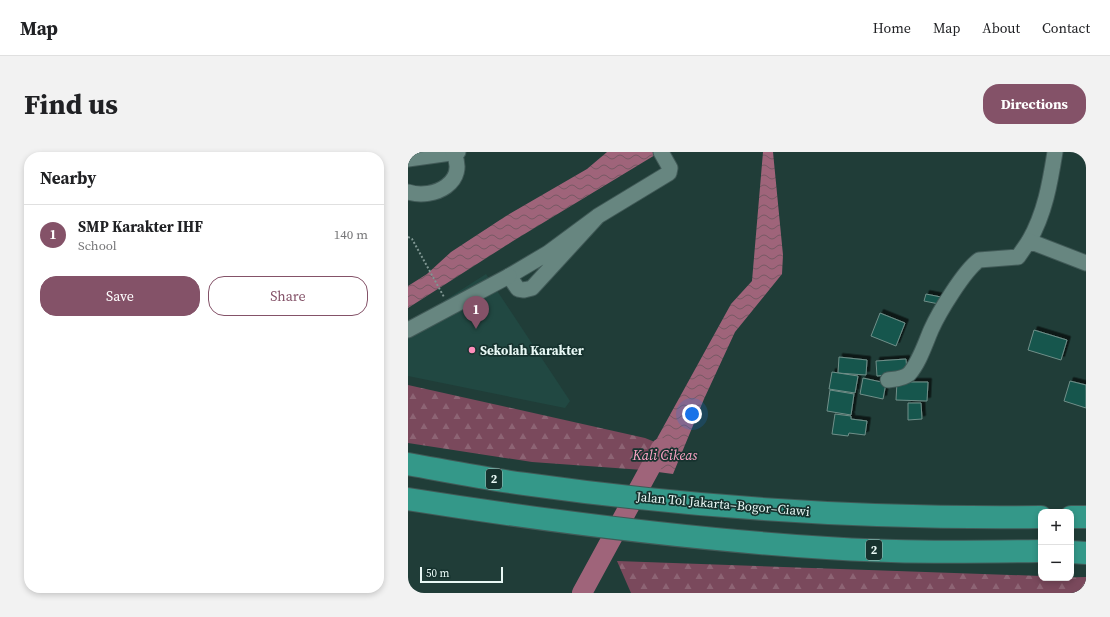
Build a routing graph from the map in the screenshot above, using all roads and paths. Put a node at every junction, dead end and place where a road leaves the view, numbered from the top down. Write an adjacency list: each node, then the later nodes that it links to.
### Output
1 (1055, 152): 8 (street)
2 (455, 153): 4 (street); 5 (street)
3 (663, 155): 6 (street)
4 (408, 159)
5 (408, 192)
6 (598, 216): 10 (street); 10 (street)
7 (408, 237): 11 (path)
8 (1029, 241): 9 (street); 13 (street)
9 (1086, 263)
10 (509, 276): 11 (street); 12 (street)
11 (446, 301)
12 (408, 330)
13 (888, 380)
14 (408, 464): 16 (highway, Jalan Tol Jakarta–Bogor–Ciawi / 2)
15 (408, 499): 19 (highway, 2)
16 (1038, 517)
17 (1074, 517): 18 (highway)
18 (1086, 517)
19 (1038, 551)
20 (1074, 552): 21 (highway)
21 (1086, 552)

